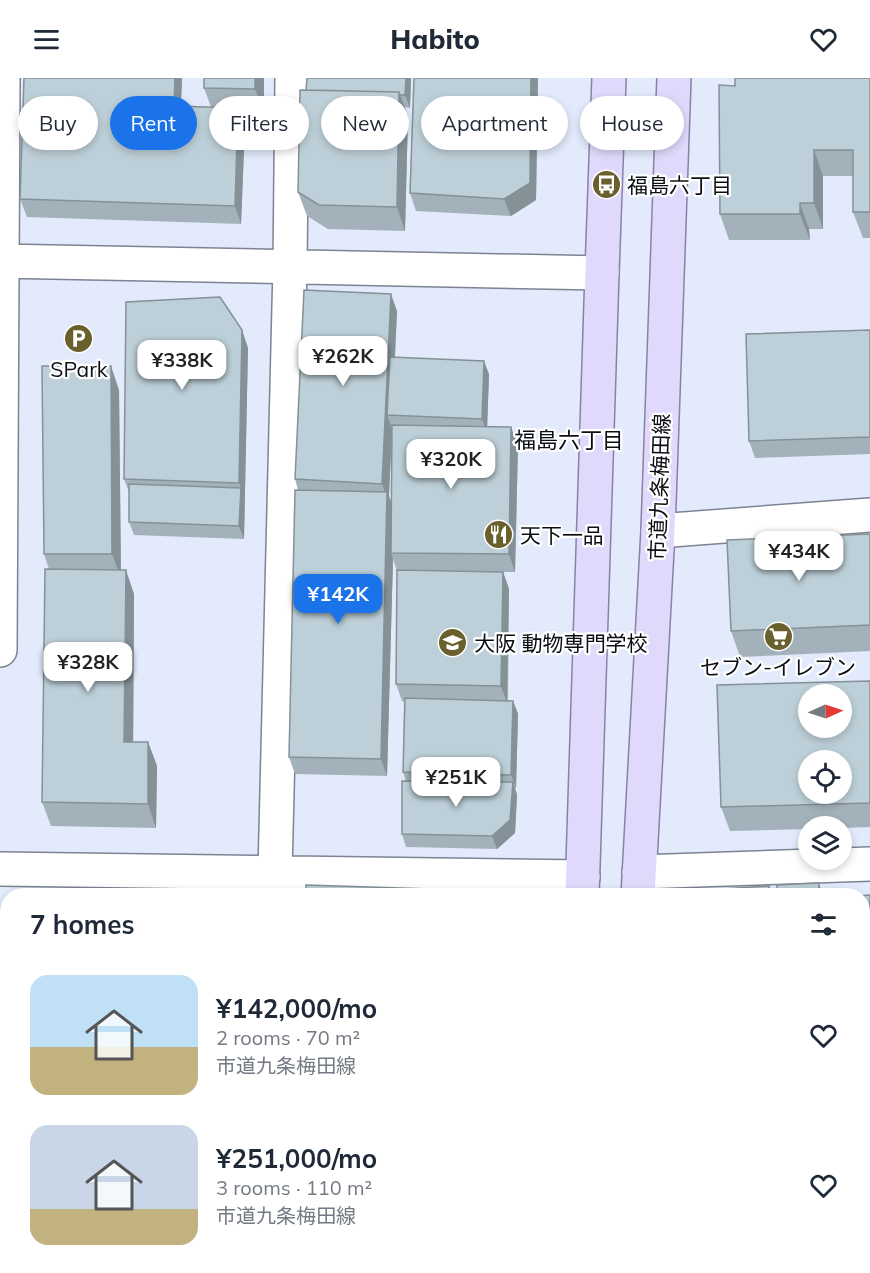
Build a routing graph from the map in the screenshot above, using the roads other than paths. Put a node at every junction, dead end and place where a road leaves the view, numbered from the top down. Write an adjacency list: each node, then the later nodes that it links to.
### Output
1 (3, 78): 5 (street)
2 (292, 78): 6 (street)
3 (609, 78): 7 (main road)
4 (674, 78): 10 (main road, 市道九条梅田線)
5 (1, 261): 6 (street); 8 (street)
6 (290, 267): 7 (street); 14 (street)
7 (602, 273): 16 (main road)
8 (1, 511): 11 (street)
9 (870, 515): 10 (street)
10 (658, 531): 15 (main road, 市道九条梅田線)
11 (0, 650)
12 (870, 864): 15 (street)
13 (0, 869): 14 (street)
14 (275, 872): 16 (street)
15 (638, 884)
16 (583, 886)

